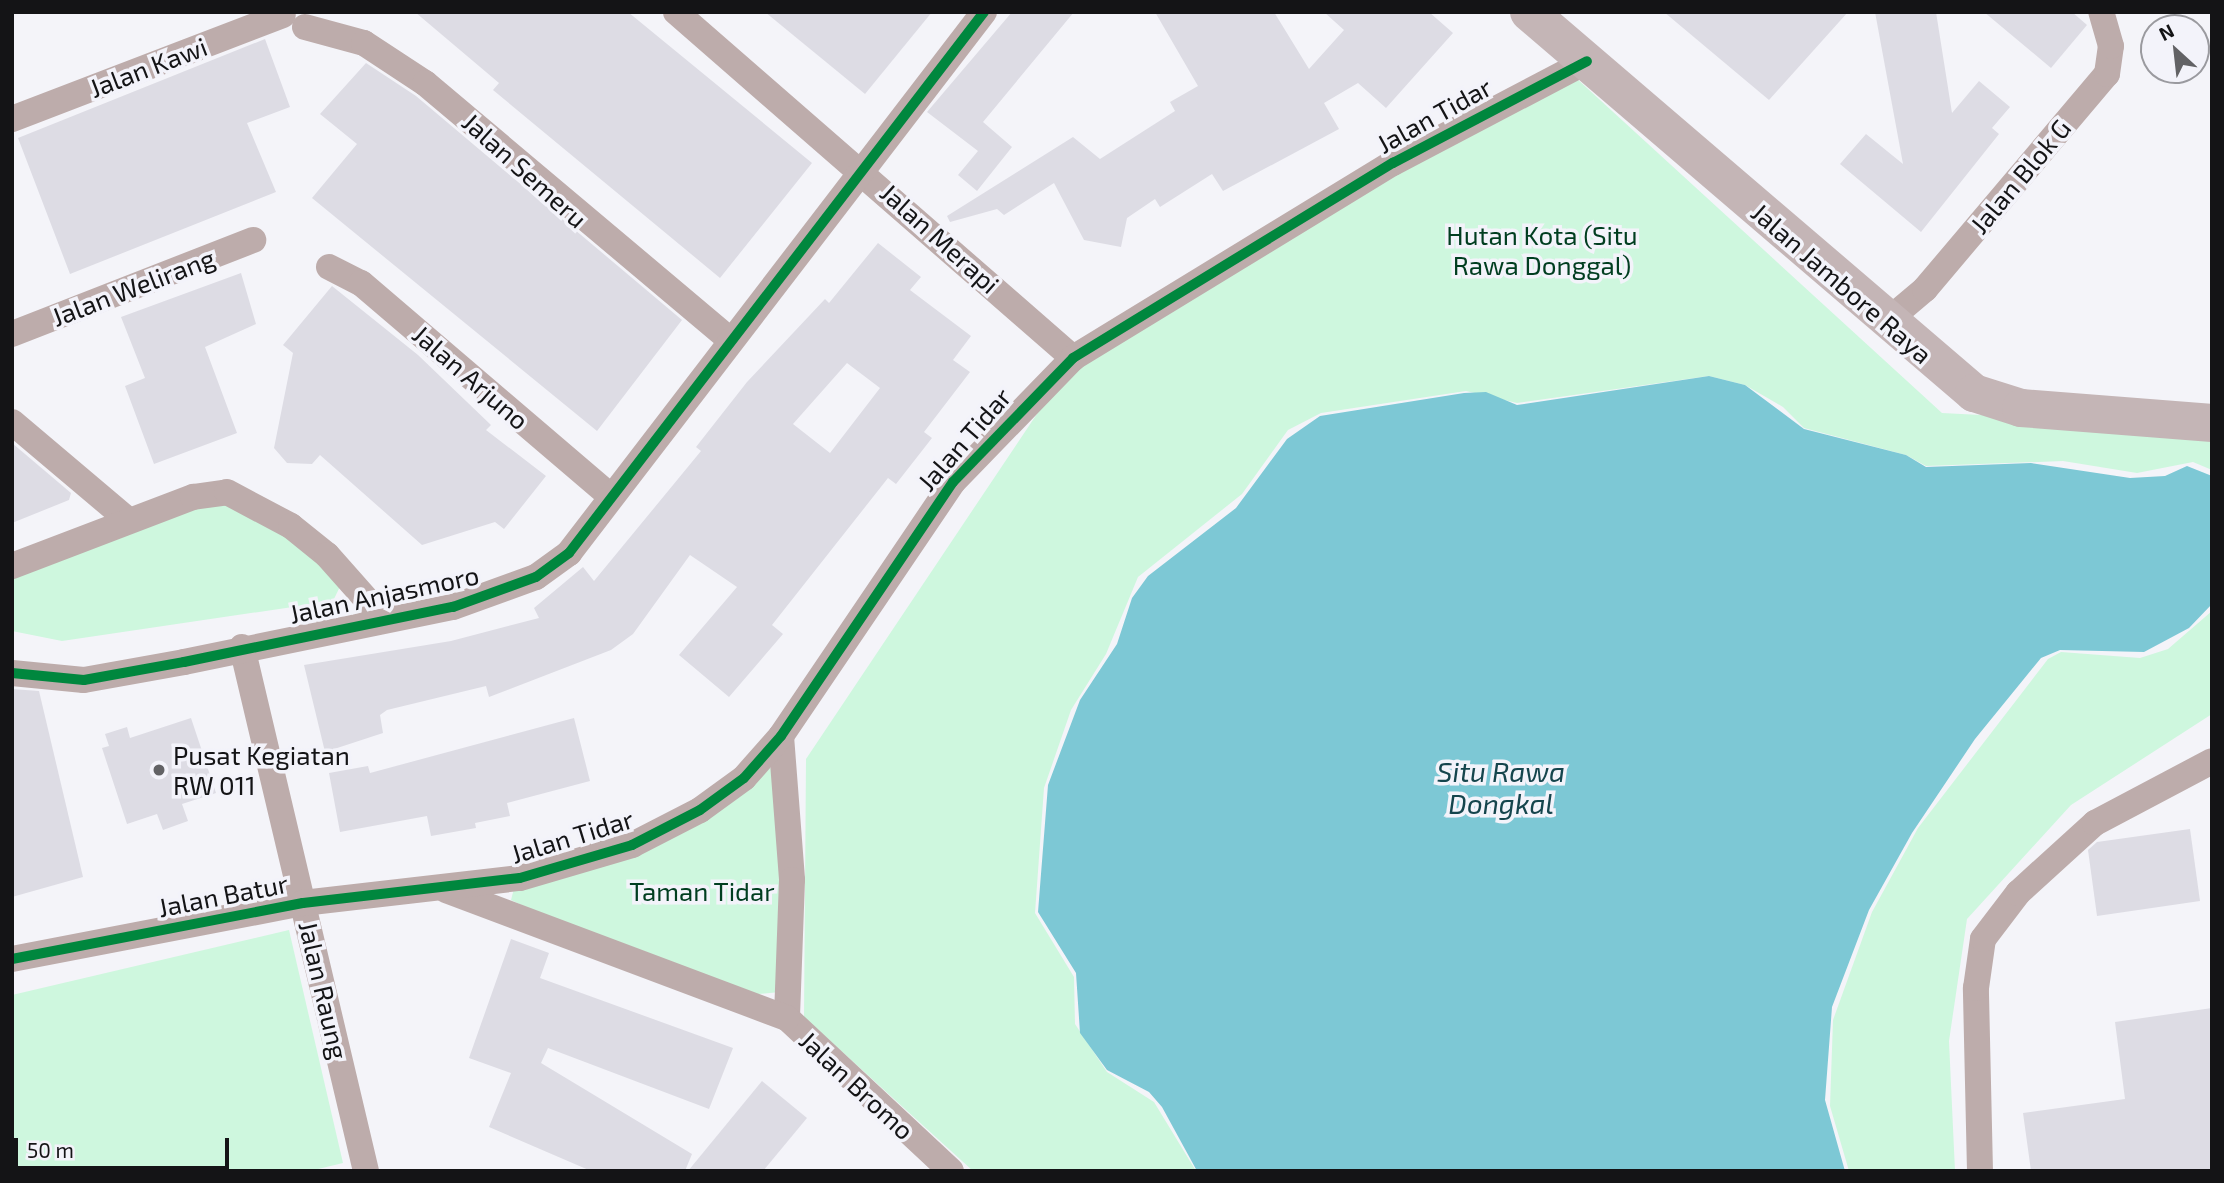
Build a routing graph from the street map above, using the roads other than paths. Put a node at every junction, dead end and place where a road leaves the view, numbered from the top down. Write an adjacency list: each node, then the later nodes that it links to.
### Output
1 (984, 12): 8 (street, Jalan Anjasmoro)
2 (1529, 12): 6 (street, Jalan Jambore Raya)
3 (2101, 12): 11 (street, Jalan Blok G)
4 (692, 17): 8 (street, Jalan Merapi)
5 (294, 21): 7 (street, Jalan Kawi); 13 (street, Jalan Semeru)
6 (1587, 61): 11 (street, Jalan Jambore Raya); 14 (street, Jalan Tidar)
7 (12, 119)
8 (861, 167): 13 (street, Jalan Anjasmoro); 14 (street, Jalan Merapi)
9 (253, 240): 12 (street, Jalan Welirang)
10 (329, 267): 17 (street, Jalan Arjuno)
11 (1886, 322): 16 (street, Jalan Jambore Raya)
12 (12, 334)
13 (730, 341): 17 (street, Jalan Anjasmoro)
14 (1073, 358): 23 (street, Jalan Tidar)
15 (12, 422): 18 (street)
16 (2207, 423)
17 (608, 494): 20 (street, Jalan Anjasmoro)
18 (128, 520): 19 (street); 20 (street)
19 (12, 566)
20 (383, 618): 21 (street, Jalan Anjasmoro)
21 (242, 647): 22 (street, Jalan Anjasmoro); 26 (street, Jalan Raung)
22 (12, 673)
23 (780, 736): 25 (street, Jalan Tidar); 28 (street, Jalan Bromo)
24 (2212, 761): 31 (street)
25 (444, 889): 26 (street, Jalan Batur); 28 (street)
26 (303, 903): 27 (street, Jalan Batur); 29 (street, Jalan Raung)
27 (12, 959)
28 (787, 1018): 30 (street, Jalan Bromo)
29 (366, 1171)
30 (951, 1171)
31 (1980, 1171)

